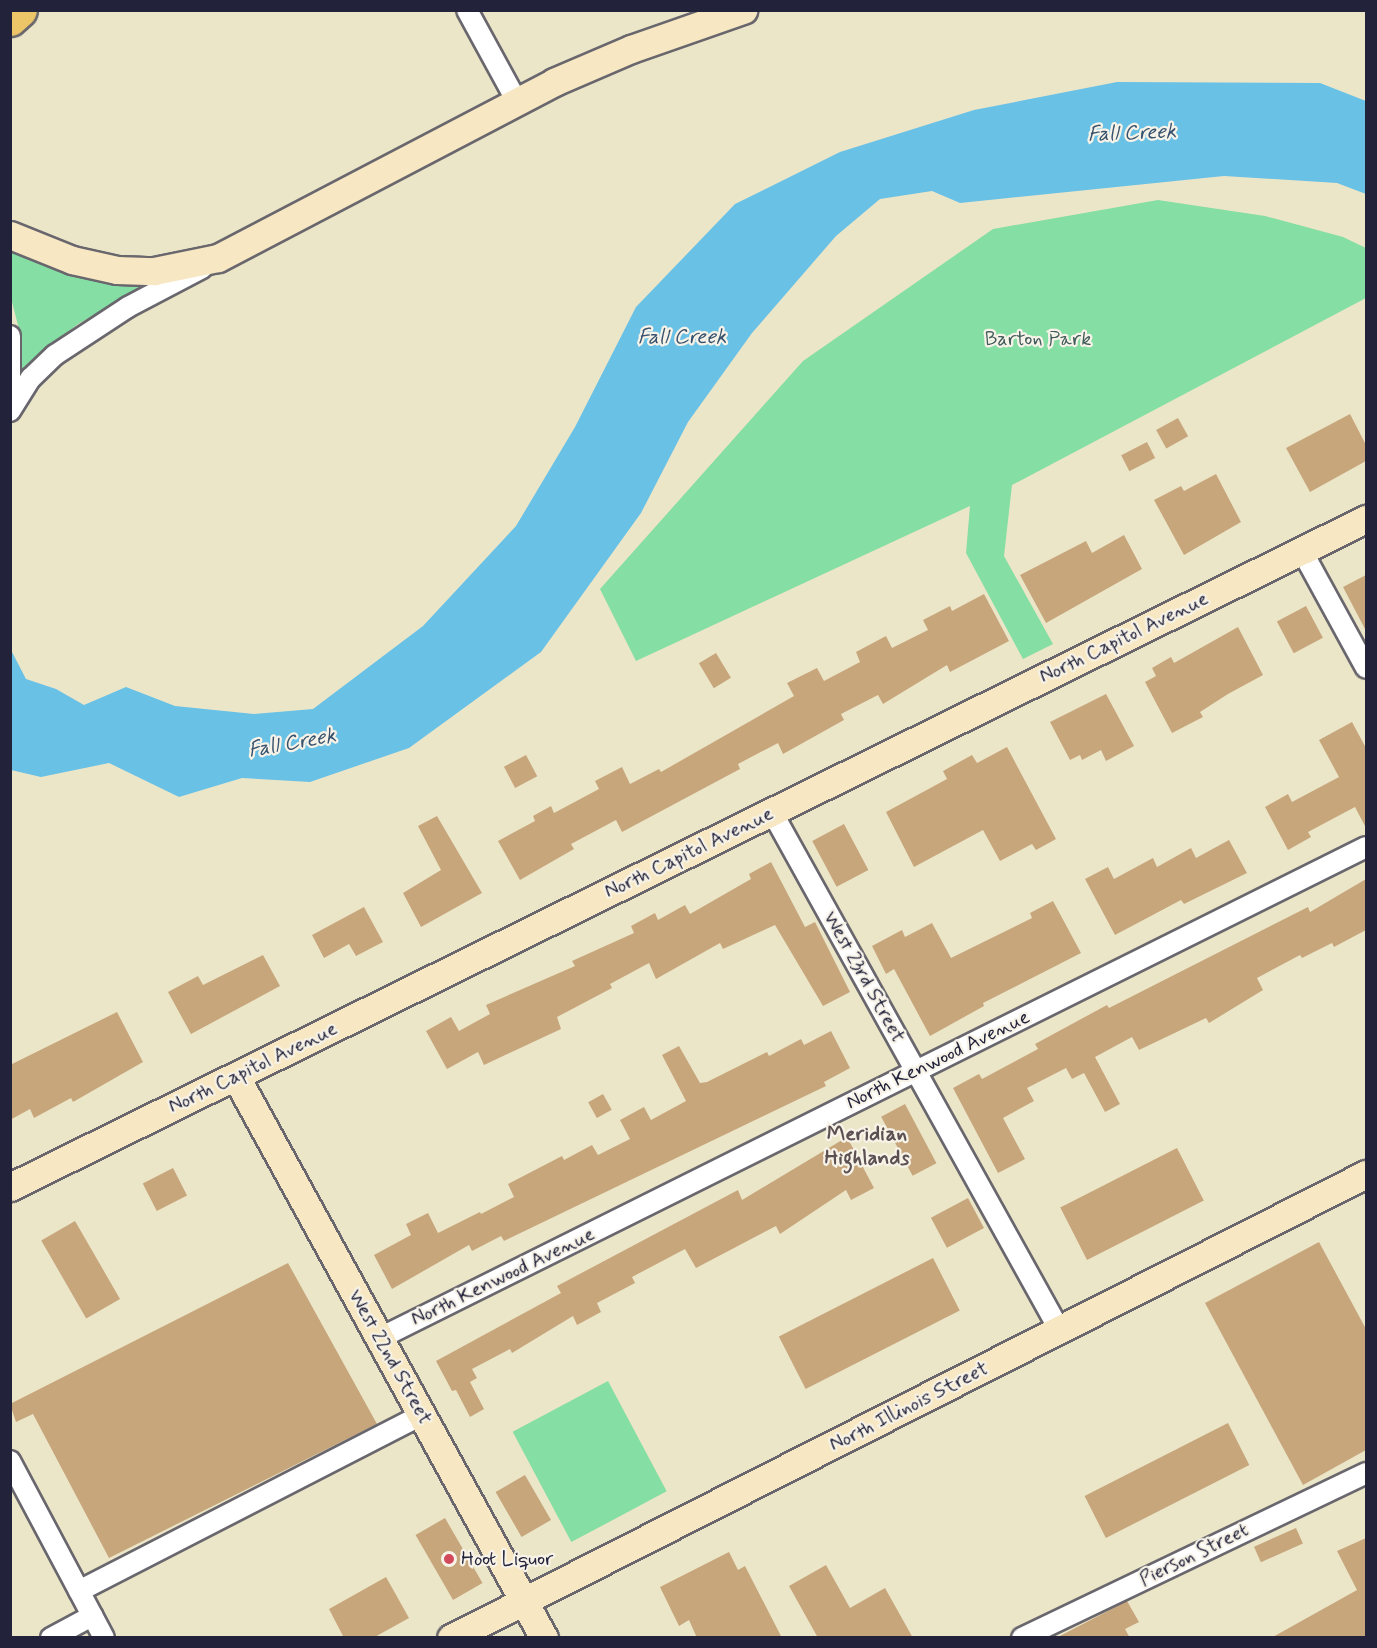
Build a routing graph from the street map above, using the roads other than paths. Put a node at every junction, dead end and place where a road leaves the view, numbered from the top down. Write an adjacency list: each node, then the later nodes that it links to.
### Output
1 (20, 10): 4 (highway)
2 (467, 10): 5 (street)
3 (743, 10): 5 (main road)
4 (10, 19)
5 (516, 100): 7 (main road)
6 (10, 235): 7 (main road)
7 (228, 254): 10 (street)
8 (10, 336): 9 (street)
9 (10, 404)
10 (10, 411)
11 (1366, 519): 12 (main road, North Capitol Avenue)
12 (1302, 551): 13 (street); 14 (main road, North Capitol Avenue)
13 (1366, 668)
14 (772, 812): 16 (street, West 23rd Street); 17 (main road, North Capitol Avenue)
15 (1366, 847): 16 (street, North Kenwood Avenue)
16 (917, 1071): 20 (street, West 23rd Street); 21 (street, North Kenwood Avenue)
17 (236, 1077): 19 (main road, North Capitol Avenue); 21 (main road, West 22nd Street)
18 (1366, 1174): 20 (main road, North Illinois Street)
19 (10, 1187)
20 (1060, 1331): 26 (main road, North Illinois Street)
21 (380, 1338): 22 (main road, West 22nd Street)
22 (422, 1415): 25 (street); 26 (main road, West 22nd Street)
23 (10, 1461): 25 (street)
24 (1366, 1473): 32 (street, Pierson Street)
25 (79, 1591): 27 (street)
26 (523, 1601): 30 (main road, North Illinois Street); 31 (main road, West 22nd Street)
27 (93, 1616): 28 (street); 29 (street)
28 (51, 1638)
29 (105, 1638)
30 (452, 1638)
31 (544, 1638)
32 (1022, 1638)

